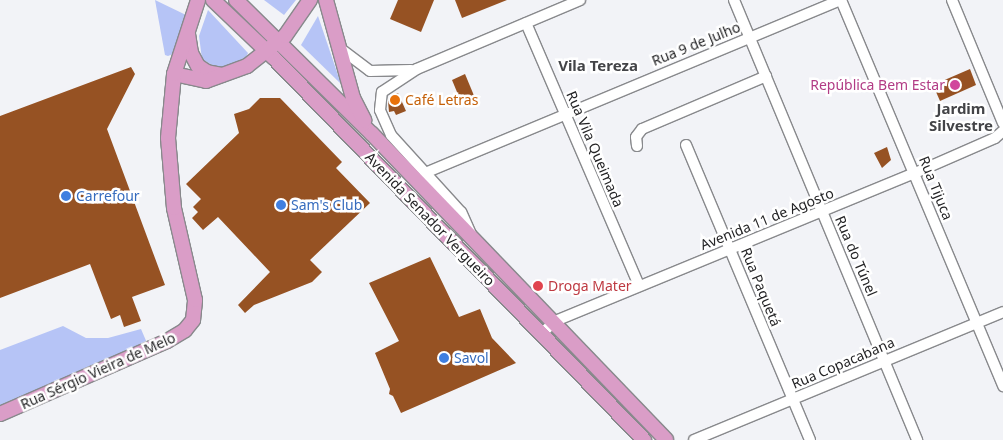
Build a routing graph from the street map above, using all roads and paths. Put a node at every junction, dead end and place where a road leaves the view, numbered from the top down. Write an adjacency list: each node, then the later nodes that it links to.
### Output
1 (198, 0): 11 (main road, Rua Sérgio Vieira de Melo)
2 (214, 0): 15 (main road, Avenida Senador Vergueiro)
3 (236, 0): 13 (main road, Avenida Senador Vergueiro)
4 (310, 0): 13 (main road)
5 (326, 0): 14 (main road)
6 (580, 0): 10 (street)
7 (734, 0): 12 (street, Rua do Túnel)
8 (841, 0): 12 (street, Rua 9 de Julho); 27 (street, Rua Tijuca)
9 (952, 0): 21 (street)
10 (526, 23): 16 (street); 20 (street, Rua Vila Queimada)
11 (188, 28): 17 (main road, Rua Sérgio Vieira de Melo); 18 (main road)
12 (749, 37): 19 (street, Rua do Túnel); 20 (street, Rua 9 de Julho)
13 (279, 42): 15 (main road); 23 (main road, Avenida Senador Vergueiro)
14 (339, 48): 16 (street); 23 (main road)
15 (268, 52): 18 (main road); 35 (main road, Avenida Senador Vergueiro)
16 (416, 69): 26 (street)
17 (174, 74): 18 (main road); 39 (main road, Rua Sérgio Vieira de Melo)
18 (228, 75)
19 (766, 76): 25 (street); 28 (street, Rua do Túnel)
20 (564, 114): 26 (street, Rua 9 de Julho); 31 (street, Rua Vila Queimada)
21 (1003, 123)
22 (1003, 131): 27 (street, Avenida 11 de Agosto)
23 (372, 134): 29 (main road, Avenida Senador Vergueiro)
24 (686, 145): 30 (street, Rua Paquetá)
25 (636, 146)
26 (425, 173): 29 (street)
27 (915, 173): 28 (street, Avenida 11 de Agosto); 34 (street, Rua Tijuca)
28 (822, 212): 30 (street, Avenida 11 de Agosto); 36 (street, Rua do Túnel)
29 (474, 240): 33 (main road, Avenida Senador Vergueiro)
30 (730, 249): 31 (street, Avenida 11 de Agosto); 38 (street, Rua Paquetá)
31 (639, 286): 33 (street, Avenida 11 de Agosto)
32 (1003, 312): 34 (street, Rua Copacabana)
33 (553, 322): 35 (street, Avenida 11 de Agosto); 41 (main road, Avenida Senador Vergueiro)
34 (976, 323): 36 (street, Rua Copacabana); 37 (street, Rua Tijuca)
35 (542, 334): 40 (main road, Avenida Senador Vergueiro)
36 (884, 361): 38 (street, Rua Copacabana); 44 (street, Rua do Túnel)
37 (1003, 386)
38 (792, 399): 42 (street, Rua Copacabana); 43 (street, Rua Paquetá)
39 (0, 414)
40 (644, 440)
41 (666, 440)
42 (694, 440)
43 (810, 440)
44 (917, 440)

